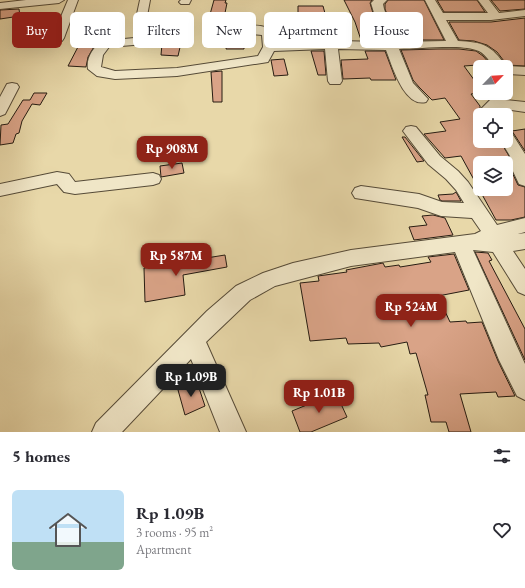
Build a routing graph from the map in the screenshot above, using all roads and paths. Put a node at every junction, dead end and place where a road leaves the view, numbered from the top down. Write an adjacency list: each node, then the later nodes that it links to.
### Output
1 (59, 0): 7 (street)
2 (73, 0): 13 (street)
3 (145, 0): 8 (street)
4 (382, 0): 9 (street)
5 (430, 0): 11 (street)
6 (483, 0): 12 (street)
7 (0, 6)
8 (143, 12)
9 (379, 12)
10 (525, 13): 12 (street)
11 (440, 16): 12 (street); 15 (street)
12 (496, 16)
13 (62, 28)
14 (133, 42): 17 (street)
15 (454, 44): 16 (street); 20 (street)
16 (423, 45)
17 (269, 48)
18 (331, 48): 23 (street)
19 (392, 48): 25 (street)
20 (495, 60)
21 (513, 70): 22 (street)
22 (525, 71)
23 (335, 81)
24 (12, 87): 28 (street)
25 (421, 99)
26 (525, 106): 27 (street)
27 (489, 108)
28 (0, 111)
29 (411, 131): 36 (street)
30 (513, 145): 31 (street)
31 (521, 155): 33 (street)
32 (153, 179): 34 (street)
33 (525, 180)
34 (0, 189)
35 (361, 193): 36 (street)
36 (479, 211): 38 (street)
37 (525, 225): 38 (street)
38 (482, 241): 39 (street); 40 (street); 41 (street); 42 (street)
39 (525, 241)
40 (523, 281)
41 (194, 340): 43 (street); 44 (street)
42 (525, 388)
43 (106, 432)
44 (233, 432)

